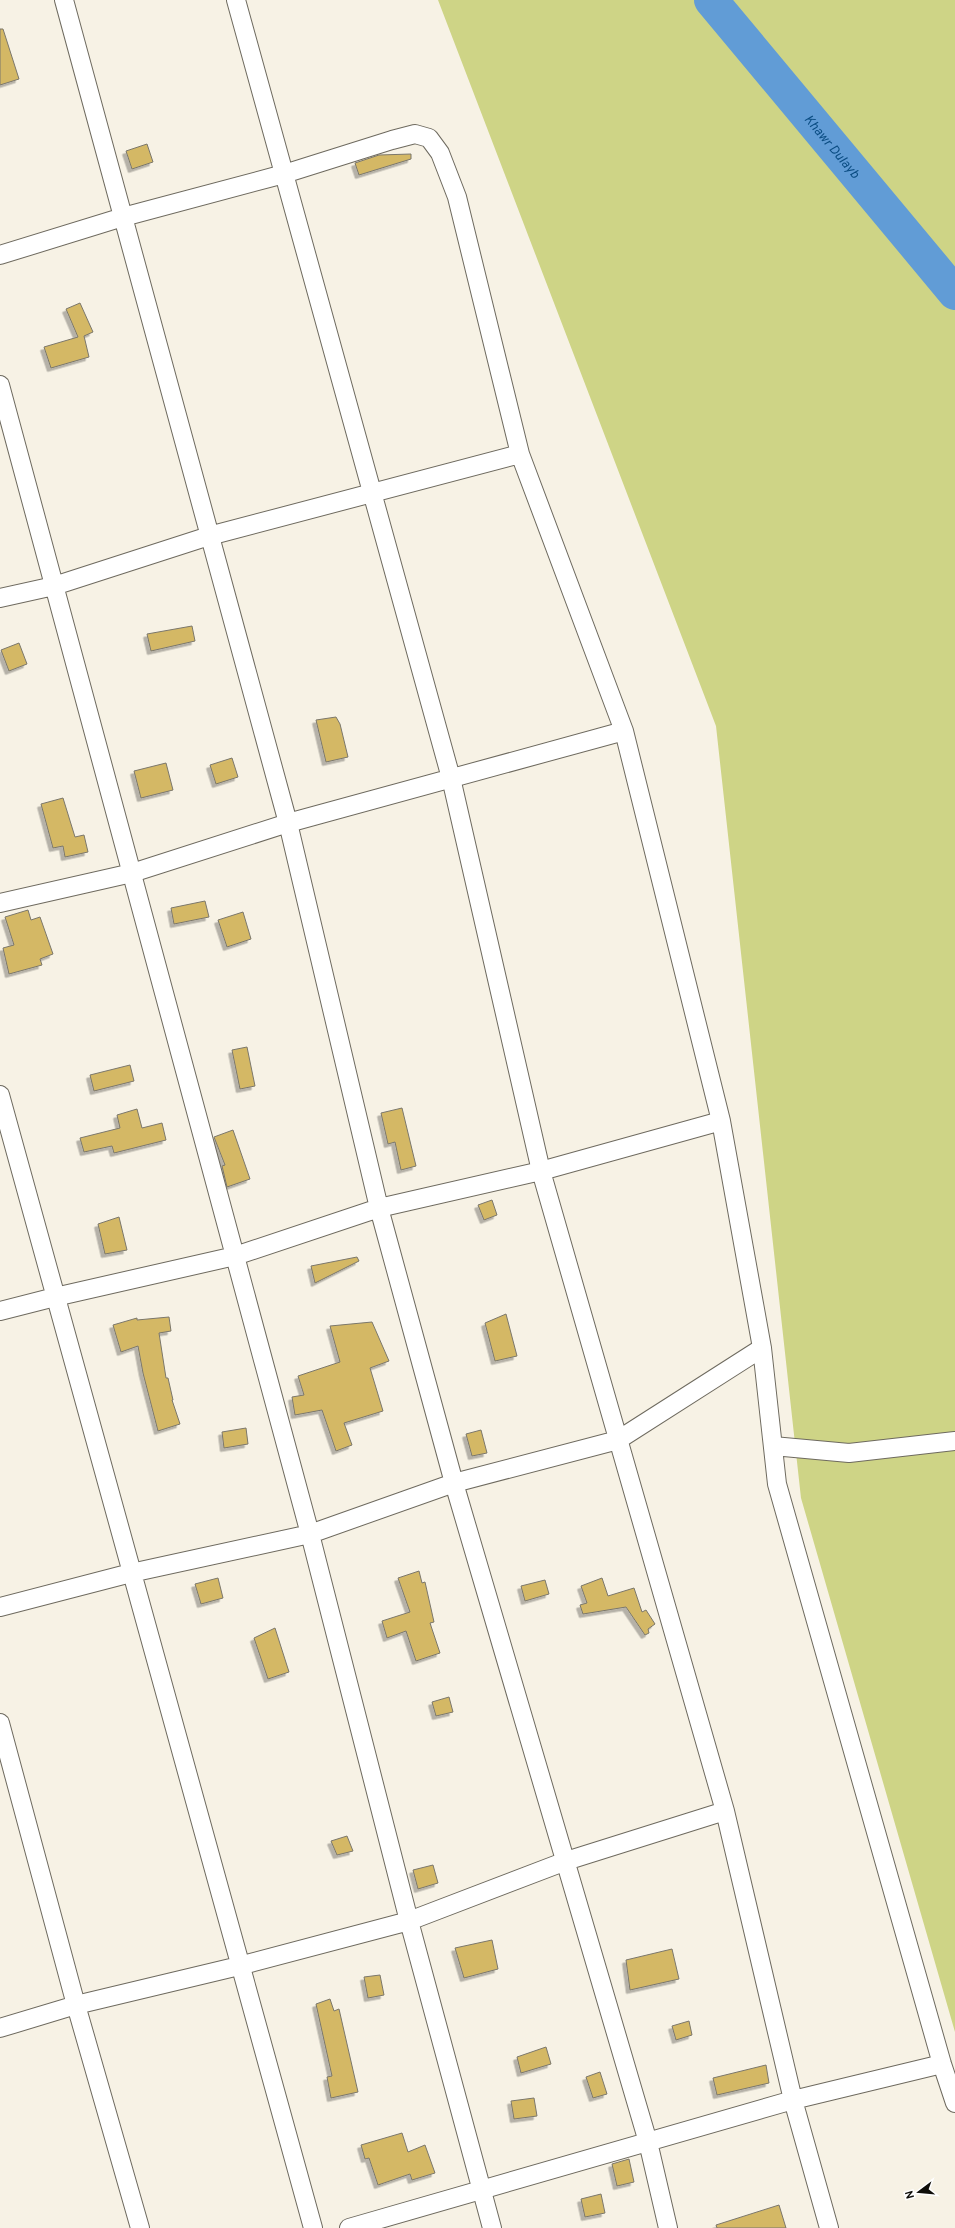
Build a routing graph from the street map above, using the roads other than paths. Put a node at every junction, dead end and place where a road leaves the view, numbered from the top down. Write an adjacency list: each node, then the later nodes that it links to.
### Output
1 (64, 0): 4 (street)
2 (236, 0): 3 (street)
3 (284, 174): 4 (street); 7 (street); 8 (street)
4 (123, 217): 5 (street); 9 (street)
5 (0, 255)
6 (0, 385): 10 (street)
7 (520, 454): 8 (street); 12 (street)
8 (372, 492): 9 (street); 13 (street)
9 (209, 536): 10 (street); 14 (street)
10 (54, 586): 11 (street); 15 (street)
11 (0, 598)
12 (624, 731): 13 (street); 18 (street)
13 (451, 778): 14 (street); 19 (street)
14 (288, 823): 15 (street); 20 (street)
15 (132, 872): 16 (street); 21 (street)
16 (0, 903)
17 (0, 1095): 22 (street)
18 (721, 1121): 19 (street); 24 (street)
19 (541, 1171): 20 (street); 25 (street)
20 (379, 1208): 21 (street); 28 (street)
21 (235, 1256): 22 (street); 29 (street)
22 (55, 1297): 23 (street); 30 (street)
23 (0, 1311)
24 (762, 1348): 25 (street); 27 (street)
25 (618, 1440): 28 (street); 33 (street)
26 (955, 1441): 27 (street)
27 (773, 1446): 39 (street)
28 (454, 1483): 29 (street); 34 (street)
29 (310, 1534): 30 (street); 35 (street)
30 (131, 1573): 31 (street); 36 (street)
31 (0, 1607)
32 (0, 1723): 37 (street)
33 (724, 1811): 34 (street); 40 (street)
34 (566, 1861): 35 (street); 42 (street)
35 (409, 1921): 36 (street); 43 (street)
36 (239, 1966): 37 (street); 45 (street)
37 (76, 2005): 38 (street); 44 (street)
38 (0, 2028)
39 (942, 2064): 40 (street); 41 (street)
40 (793, 2100): 42 (street); 49 (street)
41 (955, 2103)
42 (648, 2142): 43 (street); 48 (street)
43 (482, 2191): 46 (street); 47 (street)
44 (140, 2228)
45 (313, 2228)
46 (349, 2228)
47 (492, 2228)
48 (668, 2228)
49 (829, 2228)

